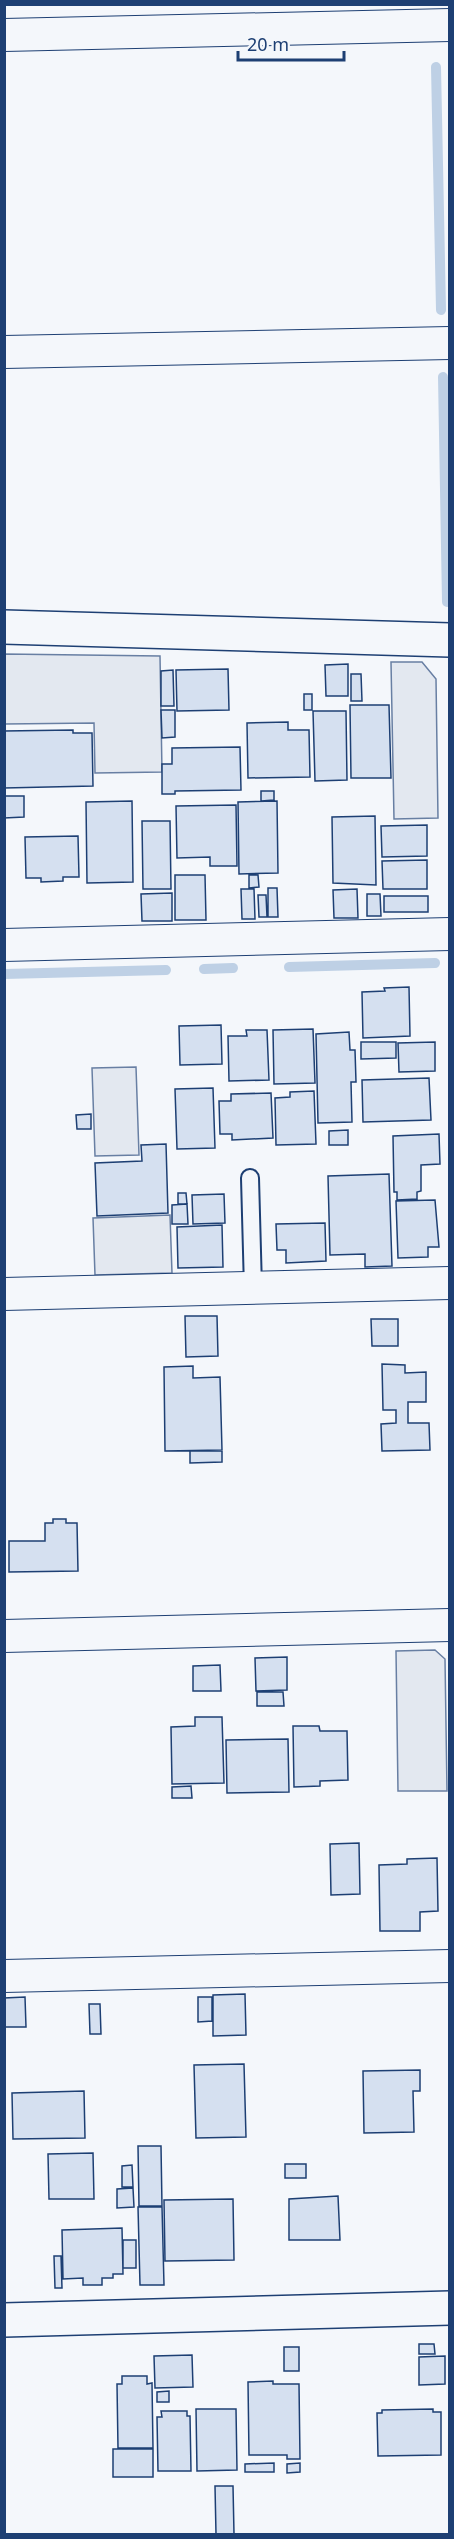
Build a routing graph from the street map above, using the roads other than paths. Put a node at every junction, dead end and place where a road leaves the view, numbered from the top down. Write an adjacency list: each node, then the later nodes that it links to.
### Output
1 (450, 25): 2 (street)
2 (4, 35)
3 (450, 343): 4 (street)
4 (4, 352)
5 (4, 627): 6 (street)
6 (450, 640)
7 (450, 934): 8 (street)
8 (4, 945)
9 (250, 1178): 11 (lane)
10 (450, 1283): 11 (street)
11 (253, 1288): 12 (street)
12 (4, 1294)
13 (450, 1625): 14 (street)
14 (4, 1636)
15 (450, 1966): 16 (street)
16 (4, 1976)
17 (450, 2308): 18 (street)
18 (4, 2320)

